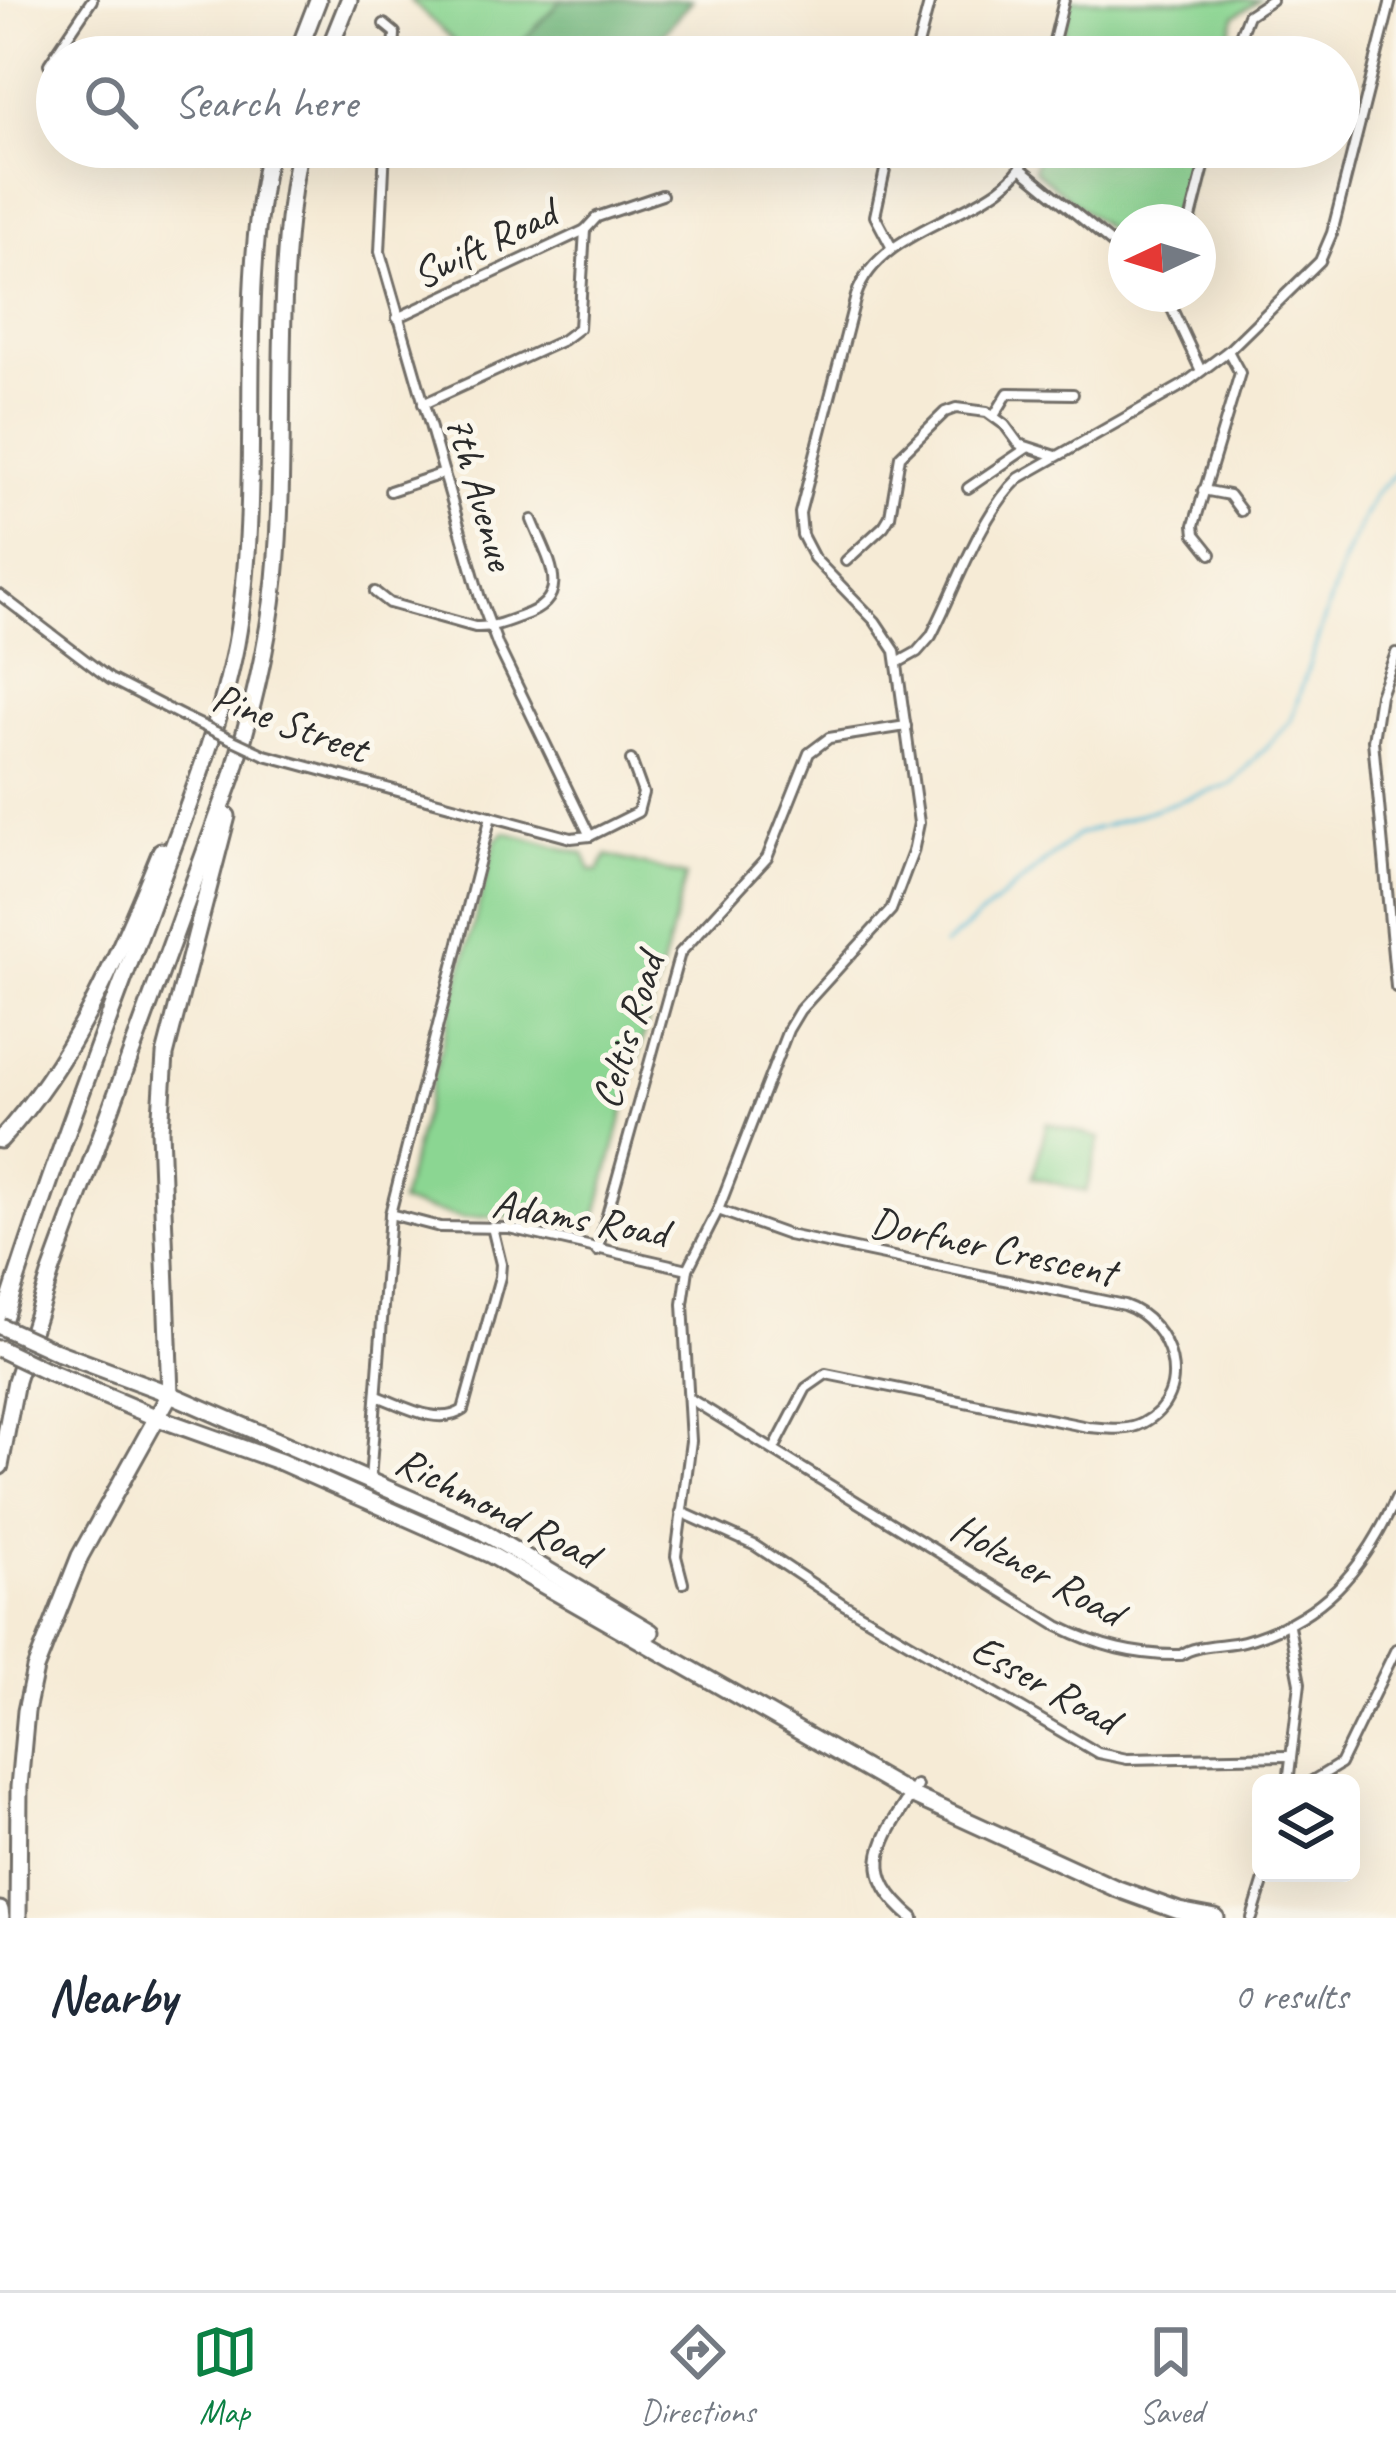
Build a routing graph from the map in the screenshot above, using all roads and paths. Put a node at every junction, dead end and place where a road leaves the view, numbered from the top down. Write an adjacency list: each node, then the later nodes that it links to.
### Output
1 (92, 0): 10 (street)
2 (318, 0): 11 (highway)
3 (349, 0): 12 (highway)
4 (930, 0): 14 (street)
5 (1064, 0): 15 (street)
6 (1271, 0): 16 (street)
7 (1391, 0): 8 (street)
8 (1391, 21): 17 (street)
9 (384, 25): 13 (street)
10 (68, 36)
11 (304, 36)
12 (334, 36)
13 (395, 36)
14 (921, 36)
15 (1055, 36)
16 (1240, 36)
17 (1360, 131)
18 (268, 168): 54 (highway)
19 (296, 168): 55 (highway)
20 (384, 168): 31 (street, 7th Avenue)
21 (885, 168): 29 (street)
22 (1204, 168): 26 (street)
23 (1350, 168): 32 (street)
24 (1022, 169): 28 (street); 29 (street)
25 (662, 195): 27 (street, Swift Road)
26 (1195, 204)
27 (585, 230): 31 (street, Swift Road); 35 (street)
28 (1108, 240)
29 (892, 248): 51 (street)
30 (1174, 312): 33 (street)
31 (397, 318): 35 (street, 7th Avenue)
32 (1228, 351): 33 (street); 41 (street)
33 (1202, 371): 38 (street)
34 (1073, 394): 36 (street)
35 (423, 404): 39 (street, 7th Avenue)
36 (994, 416): 37 (street); 46 (street)
37 (1028, 448): 38 (street); 40 (street)
38 (1057, 457): 51 (street)
39 (444, 473): 42 (street); 49 (street, 7th Avenue)
40 (968, 488)
41 (1203, 490): 43 (street); 45 (street)
42 (390, 491)
43 (1241, 511)
44 (532, 520): 49 (street)
45 (1211, 554)
46 (846, 562)
47 (375, 592): 49 (street)
48 (0, 595): 57 (street, Pine Street, bridge)
49 (490, 627): 56 (street, 7th Avenue)
50 (1396, 653): 60 (street)
51 (899, 662): 52 (street)
52 (906, 726): 62 (street); 65 (street, Celtis Road)
53 (632, 760): 59 (street)
54 (201, 765): 61 (highway); 67 (highway)
55 (232, 778): 69 (highway); 76 (highway)
56 (580, 815): 58 (street); 59 (street, 7th Avenue)
57 (490, 817): 58 (street, Pine Street); 63 (street)
58 (562, 836): 59 (street, Pine Street)
59 (590, 836)
60 (1396, 987)
61 (0, 1140)
62 (718, 1210): 66 (street); 75 (street, Dorfner Crescent)
63 (390, 1214): 64 (street, Adams Road); 70 (street)
64 (492, 1227): 65 (street, Adams Road); 70 (street)
65 (598, 1250): 66 (street, Adams Road)
66 (688, 1269): 71 (street)
67 (0, 1328): 69 (highway, Richmond Road, bridge)
68 (0, 1349): 72 (highway, Richmond Road, bridge)
69 (170, 1394): 72 (highway); 77 (highway, Richmond Road)
70 (377, 1396): 77 (street)
71 (691, 1400): 75 (street, Holzner Road); 79 (street)
72 (155, 1417): 73 (highway, Richmond Road); 74 (highway)
73 (193, 1431): 74 (highway); 77 (highway, Richmond Road)
74 (145, 1443): 88 (highway)
75 (774, 1449): 81 (street, Holzner Road)
76 (0, 1466)
77 (366, 1491): 86 (highway, Richmond Road)
78 (1396, 1498): 81 (street, Holzner Road)
79 (681, 1511): 80 (street); 83 (street, Esser Road)
80 (683, 1582)
81 (1289, 1626): 83 (street)
82 (1396, 1649): 85 (street)
83 (1289, 1756): 84 (street)
84 (1288, 1774)
85 (1323, 1774)
86 (914, 1790): 89 (street); 90 (highway, Richmond Road)
87 (1264, 1882): 91 (street)
88 (18, 1918)
89 (913, 1918)
90 (1216, 1918)
91 (1252, 1918)

